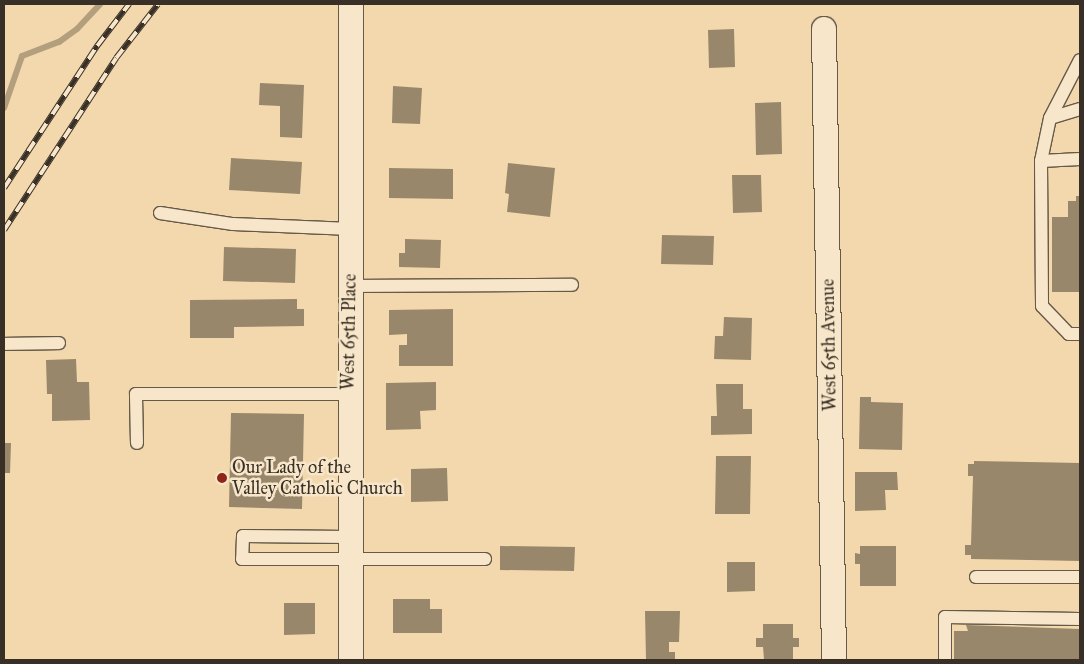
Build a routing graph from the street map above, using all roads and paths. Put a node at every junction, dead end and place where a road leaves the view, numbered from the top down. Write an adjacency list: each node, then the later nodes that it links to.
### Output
1 (351, 4): 9 (street, West 65th Place)
2 (824, 29): 25 (street, West 65th Avenue)
3 (1080, 60): 5 (lane)
4 (1080, 108): 5 (lane)
5 (1050, 118): 7 (lane)
6 (1080, 160): 7 (lane)
7 (1041, 161): 12 (lane)
8 (160, 213): 9 (lane)
9 (351, 229): 11 (street, West 65th Place)
10 (572, 285): 11 (lane)
11 (350, 286): 15 (street, West 65th Place)
12 (1080, 334)
13 (59, 343): 14 (lane)
14 (4, 344)
15 (349, 394): 16 (lane); 18 (street, West 65th Place)
16 (137, 443)
17 (323, 536): 18 (lane); 19 (lane); 19 (lane)
18 (350, 547): 19 (lane); 20 (lane); 24 (street, West 65th Place)
19 (323, 558)
20 (485, 559)
21 (976, 577): 22 (lane)
22 (1080, 577)
23 (1080, 619): 26 (lane)
24 (351, 660)
25 (834, 660)
26 (945, 660)

